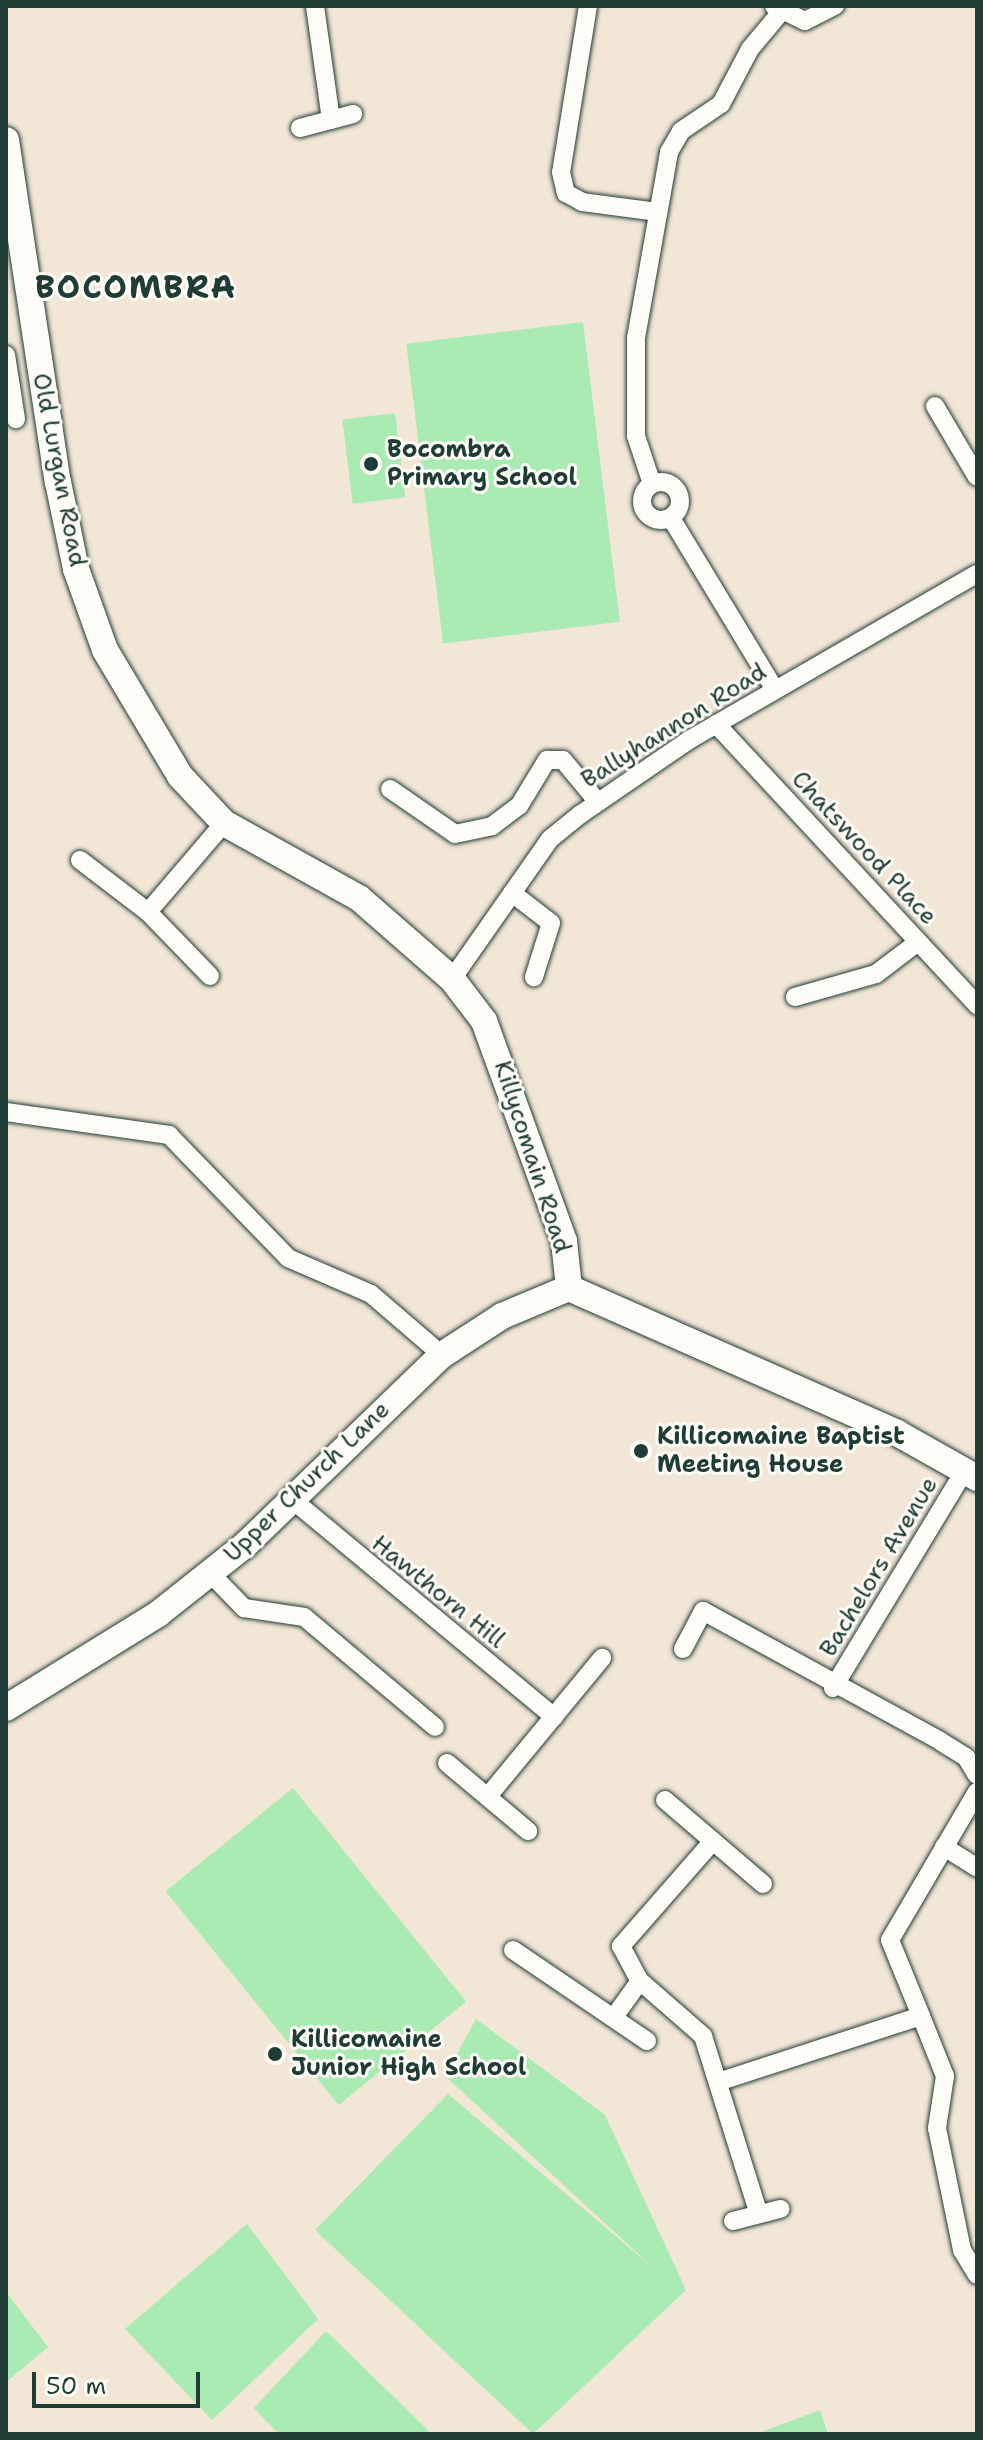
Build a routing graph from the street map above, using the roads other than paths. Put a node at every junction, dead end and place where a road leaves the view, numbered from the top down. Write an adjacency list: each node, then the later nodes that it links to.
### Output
1 (315, 6): 6 (street)
2 (588, 6): 9 (street)
3 (835, 6): 4 (street)
4 (777, 9): 9 (street)
5 (353, 114): 6 (street)
6 (331, 120): 7 (street)
7 (300, 128)
8 (6, 140): 19 (street, Old Lurgan Road)
9 (658, 212): 14 (street)
10 (6, 355): 12 (street)
11 (935, 406): 13 (street)
12 (12, 408)
13 (977, 477)
14 (652, 484): 15 (street); 15 (street)
15 (671, 518): 17 (street)
16 (977, 574): 17 (street, Ballyhannon Road)
17 (775, 690): 18 (street, Ballyhannon Road)
18 (716, 724): 21 (street, Ballyhannon Road); 26 (street, Chatswood Place)
19 (180, 776): 22 (street, Killycomain Road)
20 (390, 789): 21 (street)
21 (597, 801): 24 (street, Ballyhannon Road)
22 (224, 823): 25 (street); 29 (street, Killycomain Road)
23 (80, 860): 25 (street)
24 (512, 893): 28 (street); 29 (street, Ballyhannon Road)
25 (148, 912): 27 (street)
26 (918, 942): 30 (street); 31 (street, Chatswood Place)
27 (210, 976)
28 (534, 977)
29 (452, 979): 33 (street, Killycomain Road)
30 (795, 997)
31 (977, 1005)
32 (6, 1112): 34 (street)
33 (569, 1288): 34 (street, Upper Church Lane); 35 (street, Killycomain Road)
34 (442, 1355): 36 (street, Upper Church Lane)
35 (971, 1474): 40 (street, Bachelors Avenue)
36 (294, 1501): 37 (street, Upper Church Lane); 42 (street, Hawthorn Hill)
37 (210, 1573): 41 (street, Upper Church Lane); 43 (street)
38 (683, 1649): 40 (street, Bachelors Avenue)
39 (602, 1658): 42 (street)
40 (833, 1688): 45 (street, Bachelors Avenue)
41 (6, 1708)
42 (554, 1717): 47 (street)
43 (435, 1727)
44 (447, 1763): 47 (street)
45 (977, 1775)
46 (977, 1792): 51 (street)
47 (489, 1795): 49 (street)
48 (665, 1800): 50 (street)
49 (528, 1831)
50 (713, 1841): 53 (street); 55 (street)
51 (944, 1847): 52 (street); 56 (street)
52 (977, 1868)
53 (763, 1884)
54 (513, 1950): 57 (street)
55 (640, 1981): 57 (street); 59 (street)
56 (921, 2016): 59 (street); 63 (street)
57 (614, 2017): 58 (street)
58 (647, 2041)
59 (718, 2082): 61 (street)
60 (780, 2209): 61 (street)
61 (758, 2211): 62 (street)
62 (733, 2221)
63 (977, 2275)

